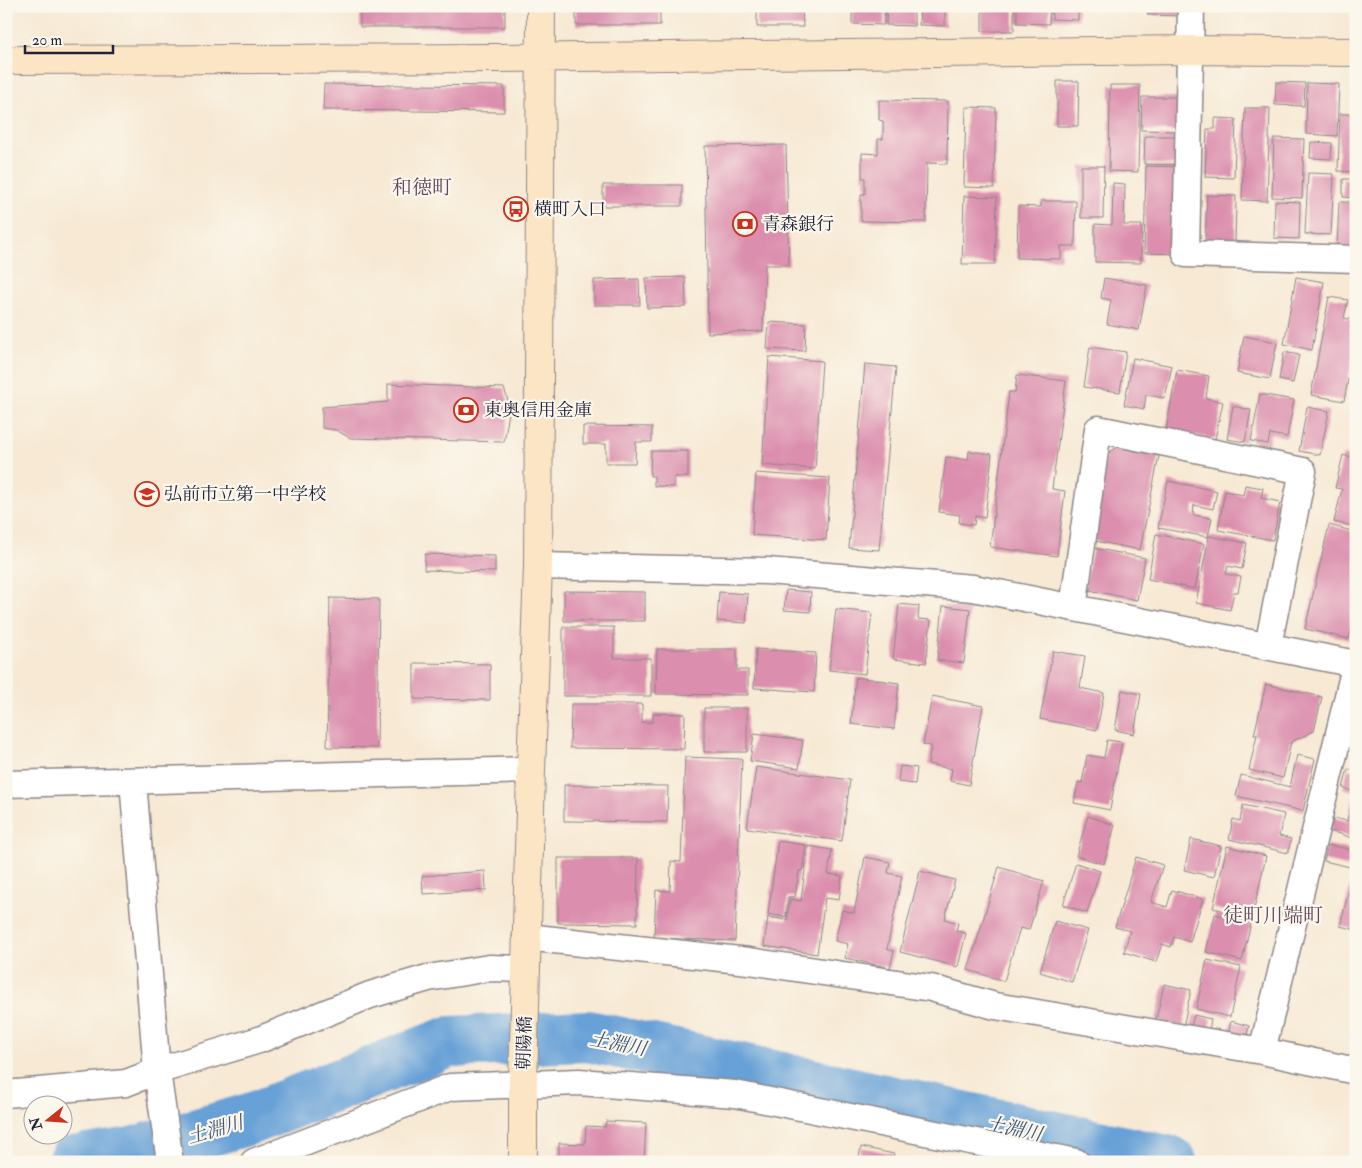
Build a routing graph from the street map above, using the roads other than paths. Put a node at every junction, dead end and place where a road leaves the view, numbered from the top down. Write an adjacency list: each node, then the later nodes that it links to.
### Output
1 (541, 6): 5 (street, 朝陽橋)
2 (1191, 6): 3 (street)
3 (1190, 50): 4 (street); 5 (street); 7 (street)
4 (1356, 52)
5 (541, 57): 6 (street); 8 (street, 朝陽橋)
6 (6, 60)
7 (1356, 259)
8 (538, 566): 9 (street); 12 (street, 朝陽橋)
9 (1073, 608): 10 (street); 10 (street)
10 (1268, 646): 11 (street)
11 (1356, 664): 17 (street)
12 (530, 770): 13 (street); 15 (street, 朝陽橋)
13 (133, 781): 14 (street); 18 (street)
14 (6, 784)
15 (526, 937): 16 (street, 朝陽橋); 17 (street)
16 (526, 969): 18 (street); 20 (street, 朝陽橋)
17 (1262, 1051): 19 (street)
18 (157, 1071): 21 (street); 22 (street)
19 (1356, 1071)
20 (523, 1083): 23 (street); 24 (street, 朝陽橋); 25 (street)
21 (6, 1094)
22 (170, 1162)
23 (254, 1162)
24 (523, 1162)
25 (1076, 1162)

